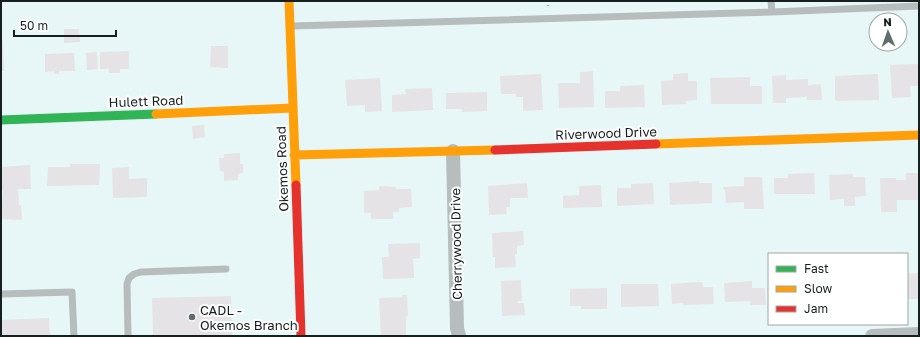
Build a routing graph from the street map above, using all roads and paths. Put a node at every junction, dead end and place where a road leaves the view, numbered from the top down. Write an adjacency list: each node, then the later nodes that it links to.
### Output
1 (289, 1): 5 (street, Okemos Road)
2 (771, 1): 4 (lane)
3 (919, 6): 4 (lane)
4 (772, 12): 5 (lane)
5 (290, 26): 6 (street, Okemos Road)
6 (292, 108): 7 (street, Hulett Road); 10 (street, Okemos Road)
7 (1, 120)
8 (919, 135): 9 (street, Riverwood Drive)
9 (454, 151): 10 (street, Riverwood Drive); 17 (street, Cherrywood Drive)
10 (294, 155): 16 (street, Okemos Road)
11 (226, 269): 15 (lane)
12 (1, 294): 14 (lane)
13 (919, 334): 18 (street)
14 (74, 336)
15 (128, 336)
16 (301, 336)
17 (459, 336)
18 (872, 336)

